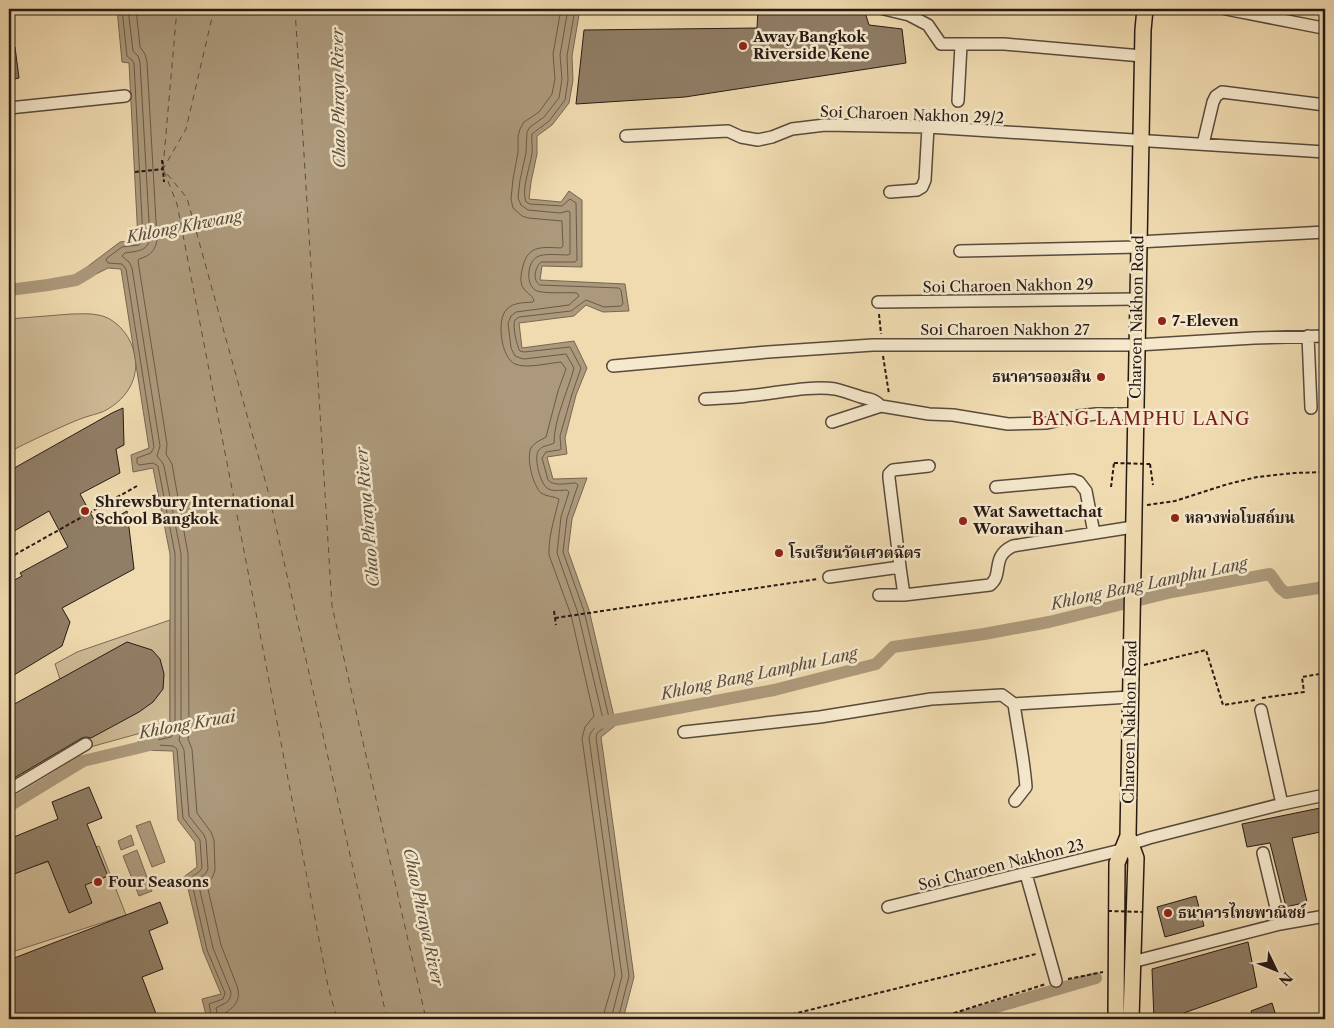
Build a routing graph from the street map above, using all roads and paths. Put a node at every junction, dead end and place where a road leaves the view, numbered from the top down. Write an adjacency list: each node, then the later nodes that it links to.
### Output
1 (884, 9): 5 (street)
2 (1145, 9): 6 (main road, Charoen Nakhon Road)
3 (1226, 9): 4 (street)
4 (1323, 28)
5 (961, 45): 6 (street); 8 (street)
6 (1142, 56): 13 (main road, Charoen Nakhon Road)
7 (125, 96): 10 (street)
8 (958, 101)
9 (1325, 105): 14 (street)
10 (9, 108)
11 (928, 128): 12 (street, Soi Charoen Nakhon 29/2); 13 (street, Soi Charoen Nakhon 29/2); 20 (street)
12 (626, 136)
13 (1140, 141): 14 (street, Soi Charoen Nakhon 29/2); 22 (main road, Charoen Nakhon Road)
14 (1203, 144): 15 (street, Soi Charoen Nakhon 29/2)
15 (1325, 152)
16 (162, 160): 17 (path)
17 (163, 169): 18 (path); 19 (path)
18 (135, 172)
19 (164, 182)
20 (890, 192)
21 (1325, 232): 22 (street)
22 (1138, 244): 23 (street); 24 (main road, Charoen Nakhon Road)
23 (960, 251)
24 (1137, 299): 25 (street, Soi Charoen Nakhon 29); 28 (main road, Charoen Nakhon Road)
25 (878, 302)
26 (1308, 336): 27 (street, Soi Charoen Nakhon 27); 28 (street, Soi Charoen Nakhon 27); 32 (street)
27 (1325, 336)
28 (1137, 345): 29 (street, Soi Charoen Nakhon 27); 33 (main road, Charoen Nakhon Road)
29 (613, 366)
30 (705, 399): 31 (street)
31 (881, 406): 33 (street); 34 (street)
32 (1311, 408)
33 (1136, 414): 41 (main road, Charoen Nakhon Road)
34 (832, 422)
35 (929, 466): 45 (street)
36 (1325, 472): 41 (path)
37 (1153, 485): 40 (path, bridge)
38 (137, 486): 44 (path)
39 (996, 487): 43 (street)
40 (1110, 487)
41 (1134, 506): 42 (main road, Charoen Nakhon Road)
42 (1133, 527): 43 (street); 52 (main road, Charoen Nakhon Road)
43 (1094, 533): 48 (street)
44 (9, 558)
45 (900, 567): 46 (street); 48 (street)
46 (829, 577): 50 (path)
47 (879, 595): 48 (street)
48 (904, 595)
49 (554, 611): 50 (path)
50 (555, 618): 51 (path)
51 (556, 625)
52 (1130, 668): 53 (path); 54 (main road, Charoen Nakhon Road)
53 (1325, 673)
54 (1130, 697): 55 (street); 63 (main road, Charoen Nakhon Road)
55 (1014, 704): 57 (street); 61 (street)
56 (1261, 710): 62 (street)
57 (684, 732)
58 (86, 744): 59 (street)
59 (9, 790)
60 (1325, 795): 62 (street, Soi Charoen Nakhon 23)
61 (1015, 801)
62 (1282, 804): 63 (street, Soi Charoen Nakhon 23)
63 (1126, 844): 65 (street, Soi Charoen Nakhon 23); 72 (main road, Charoen Nakhon Road); 77 (main road, Charoen Nakhon Road)
64 (1263, 853): 70 (street)
65 (1026, 874): 66 (street, Soi Charoen Nakhon 23); 71 (street)
66 (888, 907)
67 (1108, 911): 68 (path, bridge)
68 (1143, 912)
69 (1325, 916): 70 (street)
70 (1280, 924): 72 (street)
71 (1048, 951): 74 (street); 75 (path)
72 (1132, 962): 78 (main road, Charoen Nakhon Road)
73 (1103, 972): 74 (path)
74 (1056, 981): 76 (path)
75 (773, 1019)
76 (935, 1019)
77 (1116, 1019)
78 (1131, 1019)

